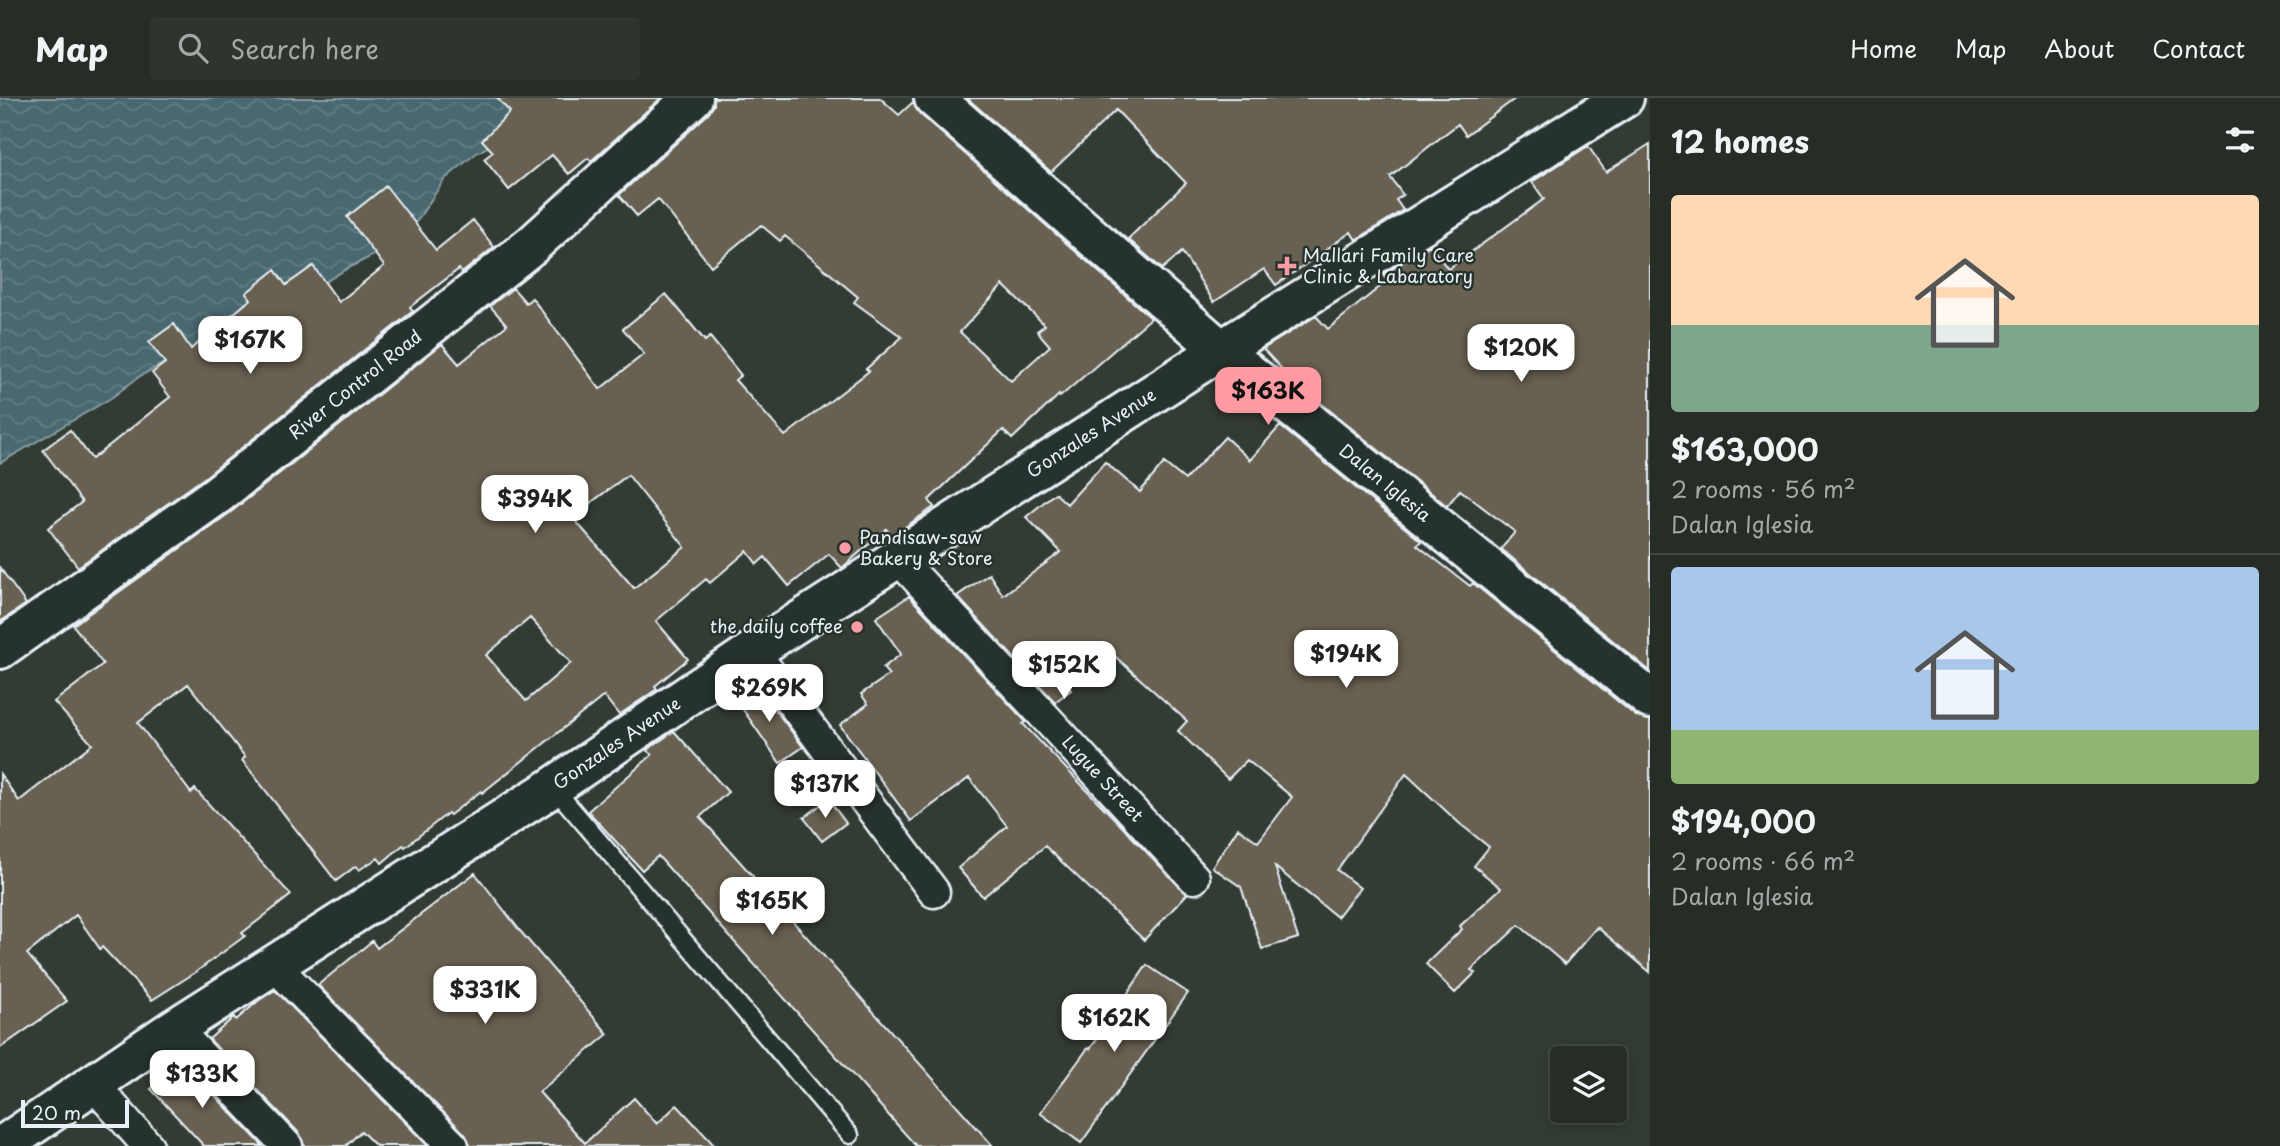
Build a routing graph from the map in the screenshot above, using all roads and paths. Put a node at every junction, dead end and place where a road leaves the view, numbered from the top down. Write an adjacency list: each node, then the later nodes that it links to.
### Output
1 (693, 98): 6 (main road, River Control Road)
2 (934, 98): 4 (main road, Dalan Iglesia)
3 (1623, 98): 4 (main road, Gonzales Avenue)
4 (1221, 350): 5 (main road, Gonzales Avenue); 8 (main road, Dalan Iglesia)
5 (898, 558): 7 (main road, Gonzales Avenue); 10 (street, Lugue Street)
6 (0, 649)
7 (753, 651): 9 (main road, Gonzales Avenue); 11 (street)
8 (1650, 699)
9 (553, 787): 12 (main road, Gonzales Avenue); 15 (lane)
10 (1194, 878)
11 (933, 892)
12 (274, 965): 13 (main road, Gonzales Avenue); 19 (street)
13 (176, 1028): 14 (main road, Gonzales Avenue); 18 (street)
14 (93, 1084): 16 (main road, Gonzales Avenue); 17 (street)
15 (850, 1135)
16 (2, 1146)
17 (148, 1146)
18 (287, 1146)
19 (453, 1146)

